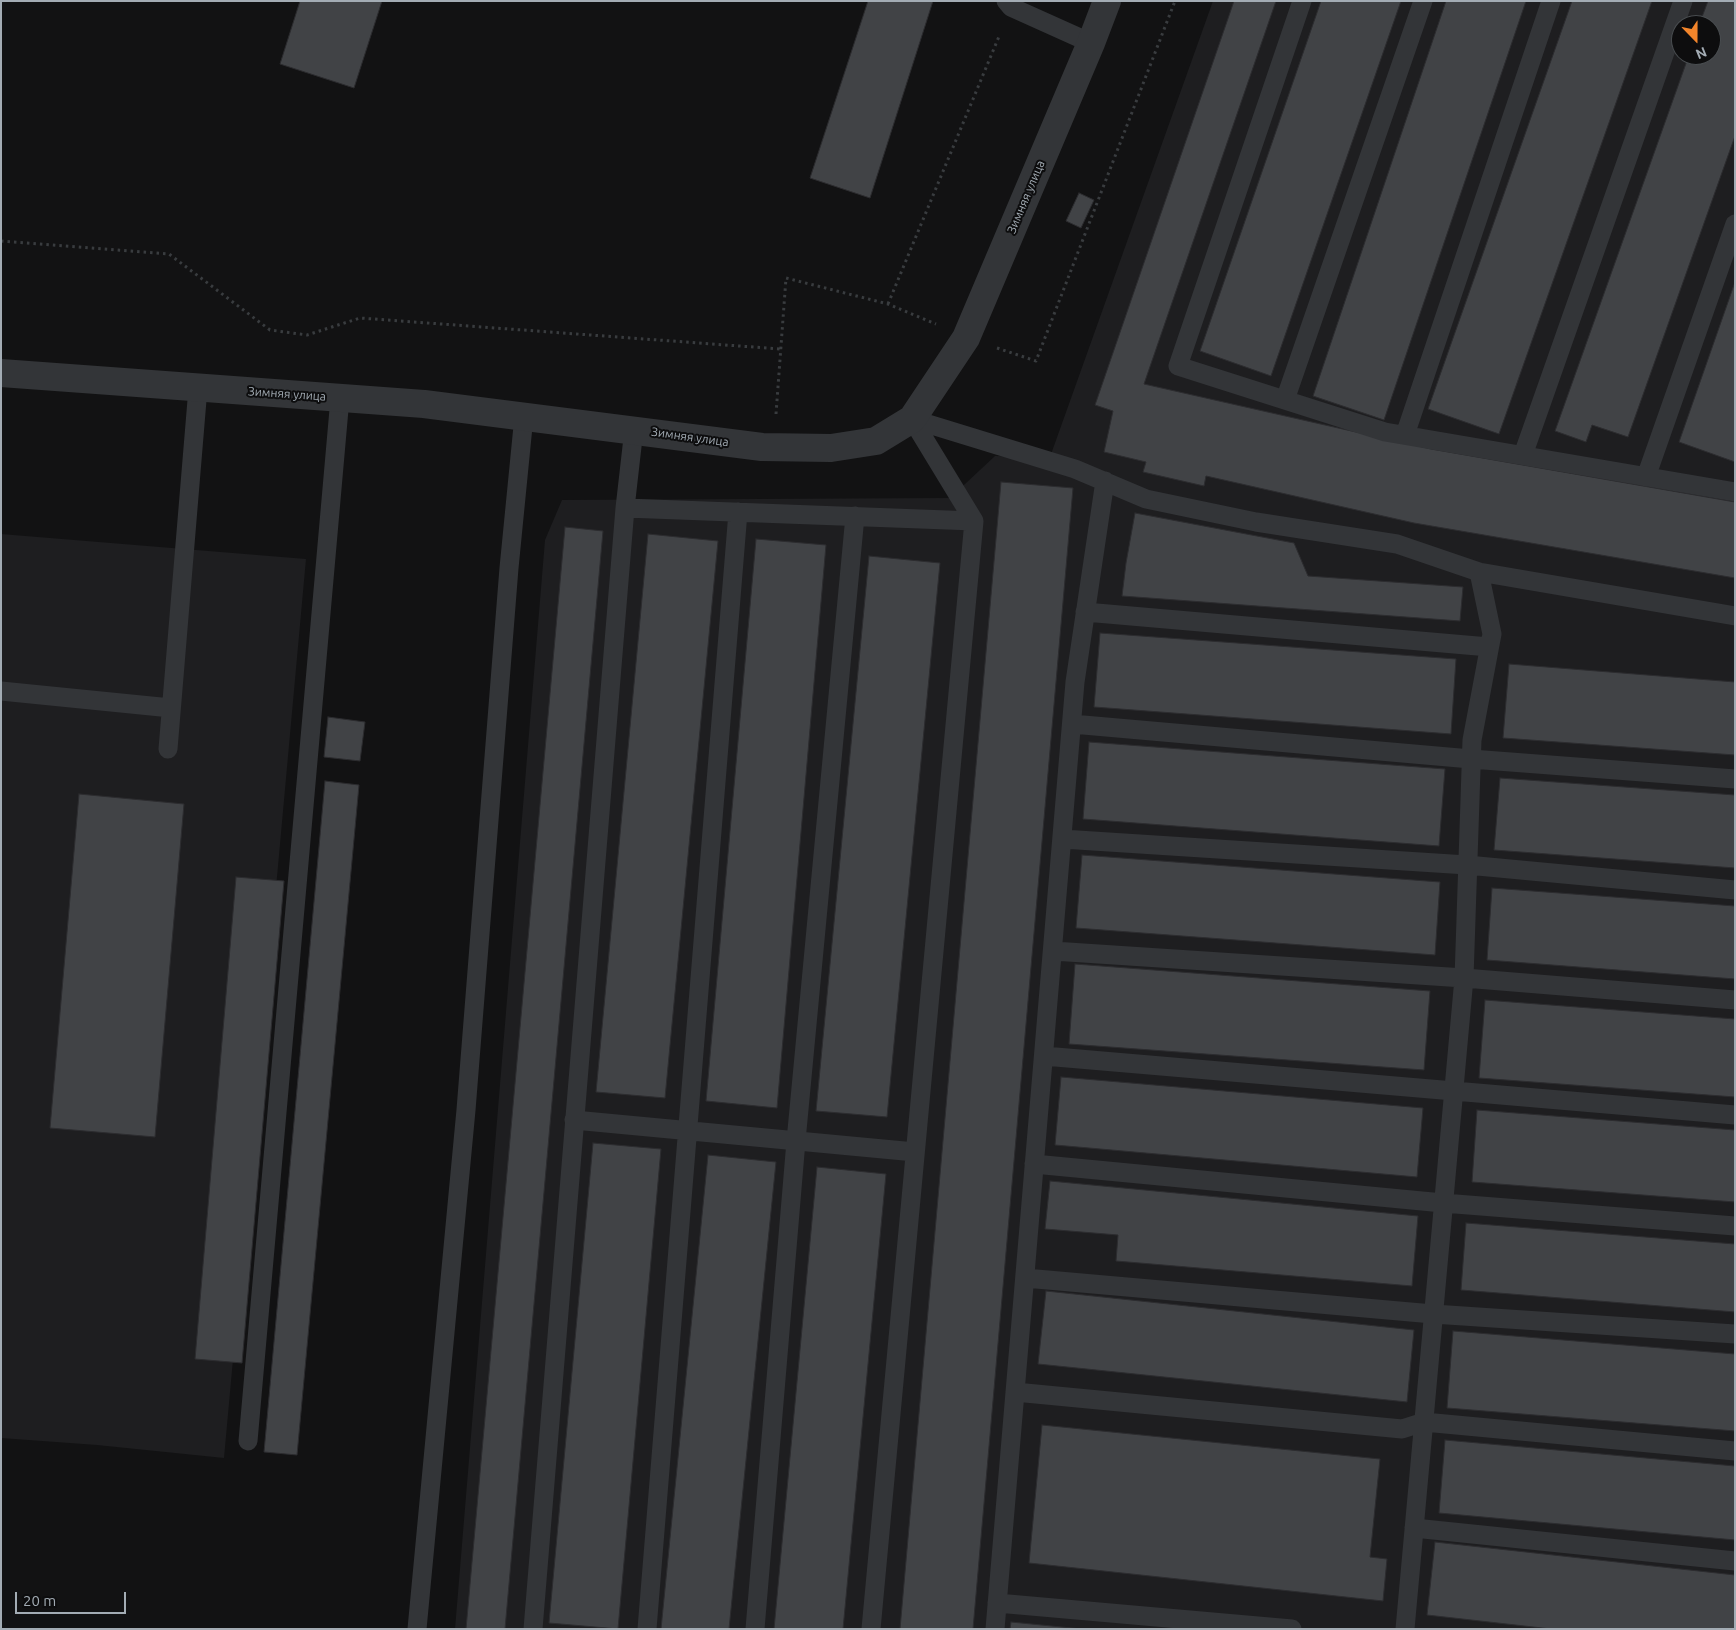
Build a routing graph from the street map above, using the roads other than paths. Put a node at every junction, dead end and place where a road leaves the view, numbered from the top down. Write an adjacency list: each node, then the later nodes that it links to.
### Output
1 (1107, 1): 7 (street, Зимняя улица)
2 (1302, 1): 12 (lane)
3 (1423, 1): 12 (lane)
4 (1551, 1): 16 (lane)
5 (1683, 1): 17 (lane)
6 (1008, 4): 7 (lane)
7 (1091, 43): 14 (street, Зимняя улица)
8 (1735, 224): 18 (lane)
9 (1, 373): 10 (street, Зимняя улица)
10 (198, 388): 11 (street, Зимняя улица); 30 (lane)
11 (340, 398): 13 (street, Зимняя улица); 56 (lane)
12 (1285, 400): 16 (lane)
13 (524, 416): 15 (street, Зимняя улица); 61 (lane)
14 (912, 419): 15 (street, Зимняя улица); 19 (lane); 24 (lane)
15 (634, 429): 21 (lane)
16 (1405, 435): 17 (lane)
17 (1523, 455): 18 (lane)
18 (1646, 477): 20 (lane)
19 (1105, 481): 25 (lane); 26 (lane)
20 (1735, 492)
21 (625, 508): 22 (lane); 44 (lane)
22 (738, 512): 23 (lane); 45 (lane)
23 (855, 516): 24 (lane); 46 (lane)
24 (974, 521): 47 (lane)
25 (1479, 572): 27 (lane); 28 (lane)
26 (1085, 612): 28 (lane); 31 (lane)
27 (1735, 616)
28 (1489, 647): 33 (lane)
29 (1, 691): 30 (lane)
30 (171, 708): 32 (lane)
31 (1072, 724): 33 (lane); 35 (lane)
32 (168, 749)
33 (1472, 759): 34 (lane); 36 (lane)
34 (1735, 779)
35 (1062, 839): 36 (lane); 38 (lane)
36 (1468, 866): 37 (lane); 39 (lane)
37 (1735, 890)
38 (1053, 951): 39 (lane); 41 (lane)
39 (1464, 978): 40 (lane); 42 (lane)
40 (1735, 1000)
41 (1044, 1056): 42 (lane); 48 (lane)
42 (1453, 1091): 43 (lane); 49 (lane)
43 (1735, 1115)
44 (574, 1120): 45 (lane); 62 (lane)
45 (688, 1131): 46 (lane); 63 (lane)
46 (796, 1141): 47 (lane); 64 (lane)
47 (915, 1152): 65 (lane)
48 (1034, 1164): 49 (lane); 51 (lane)
49 (1443, 1203): 50 (lane); 52 (lane)
50 (1735, 1226)
51 (1025, 1278): 52 (lane); 54 (lane)
52 (1433, 1314): 53 (lane); 55 (lane)
53 (1735, 1334)
54 (1015, 1392): 55 (lane); 60 (lane)
55 (1424, 1422): 57 (lane); 58 (lane)
56 (248, 1441)
57 (1735, 1451)
58 (1414, 1528): 59 (lane); 68 (lane)
59 (1735, 1561)
60 (997, 1603): 66 (lane); 67 (lane)
61 (417, 1629)
62 (533, 1629)
63 (647, 1629)
64 (755, 1629)
65 (871, 1629)
66 (995, 1629)
67 (1292, 1629)
68 (1405, 1629)

